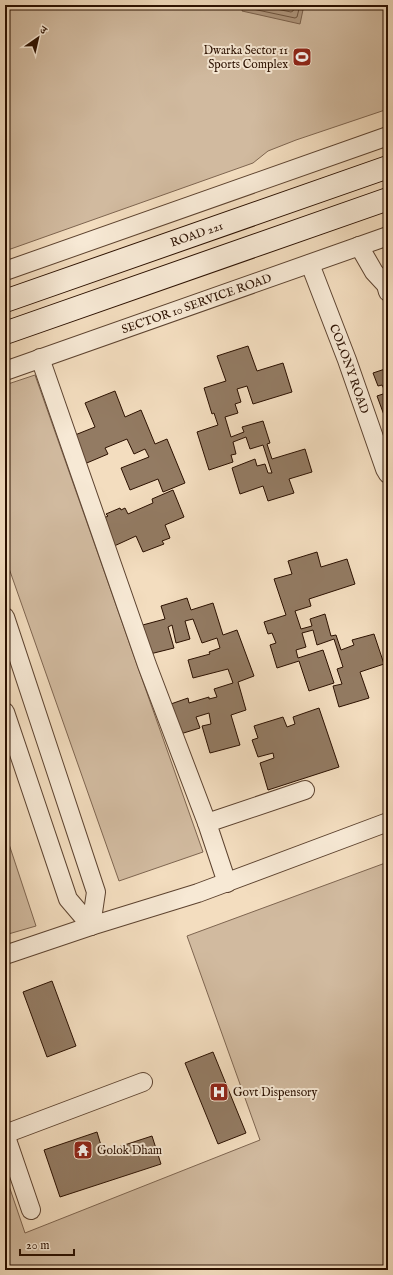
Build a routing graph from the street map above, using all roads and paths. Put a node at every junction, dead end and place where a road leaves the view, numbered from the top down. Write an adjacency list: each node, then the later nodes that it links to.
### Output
1 (388, 136): 8 (street)
2 (388, 167): 10 (main road, ROAD 221)
3 (388, 199): 11 (main road)
4 (388, 236): 5 (street, SECTOR 10 SERVICE ROAD)
5 (359, 246): 6 (street, SECTOR 10 SERVICE ROAD); 7 (street)
6 (310, 264): 12 (street, SECTOR 10 SERVICE ROAD); 14 (street, COLONY ROAD)
7 (381, 270): 9 (street)
8 (5, 271)
9 (388, 292)
10 (5, 301)
11 (5, 333)
12 (40, 358): 13 (street, SECTOR 10 SERVICE ROAD); 19 (street)
13 (5, 371)
14 (388, 474)
15 (5, 617): 21 (street)
16 (5, 712): 21 (street)
17 (304, 790): 19 (street)
18 (388, 822): 20 (street)
19 (207, 823): 20 (street)
20 (227, 883): 21 (street)
21 (91, 926): 22 (street)
22 (5, 955)
23 (143, 1082): 24 (street)
24 (5, 1134): 25 (street)
25 (30, 1210)

